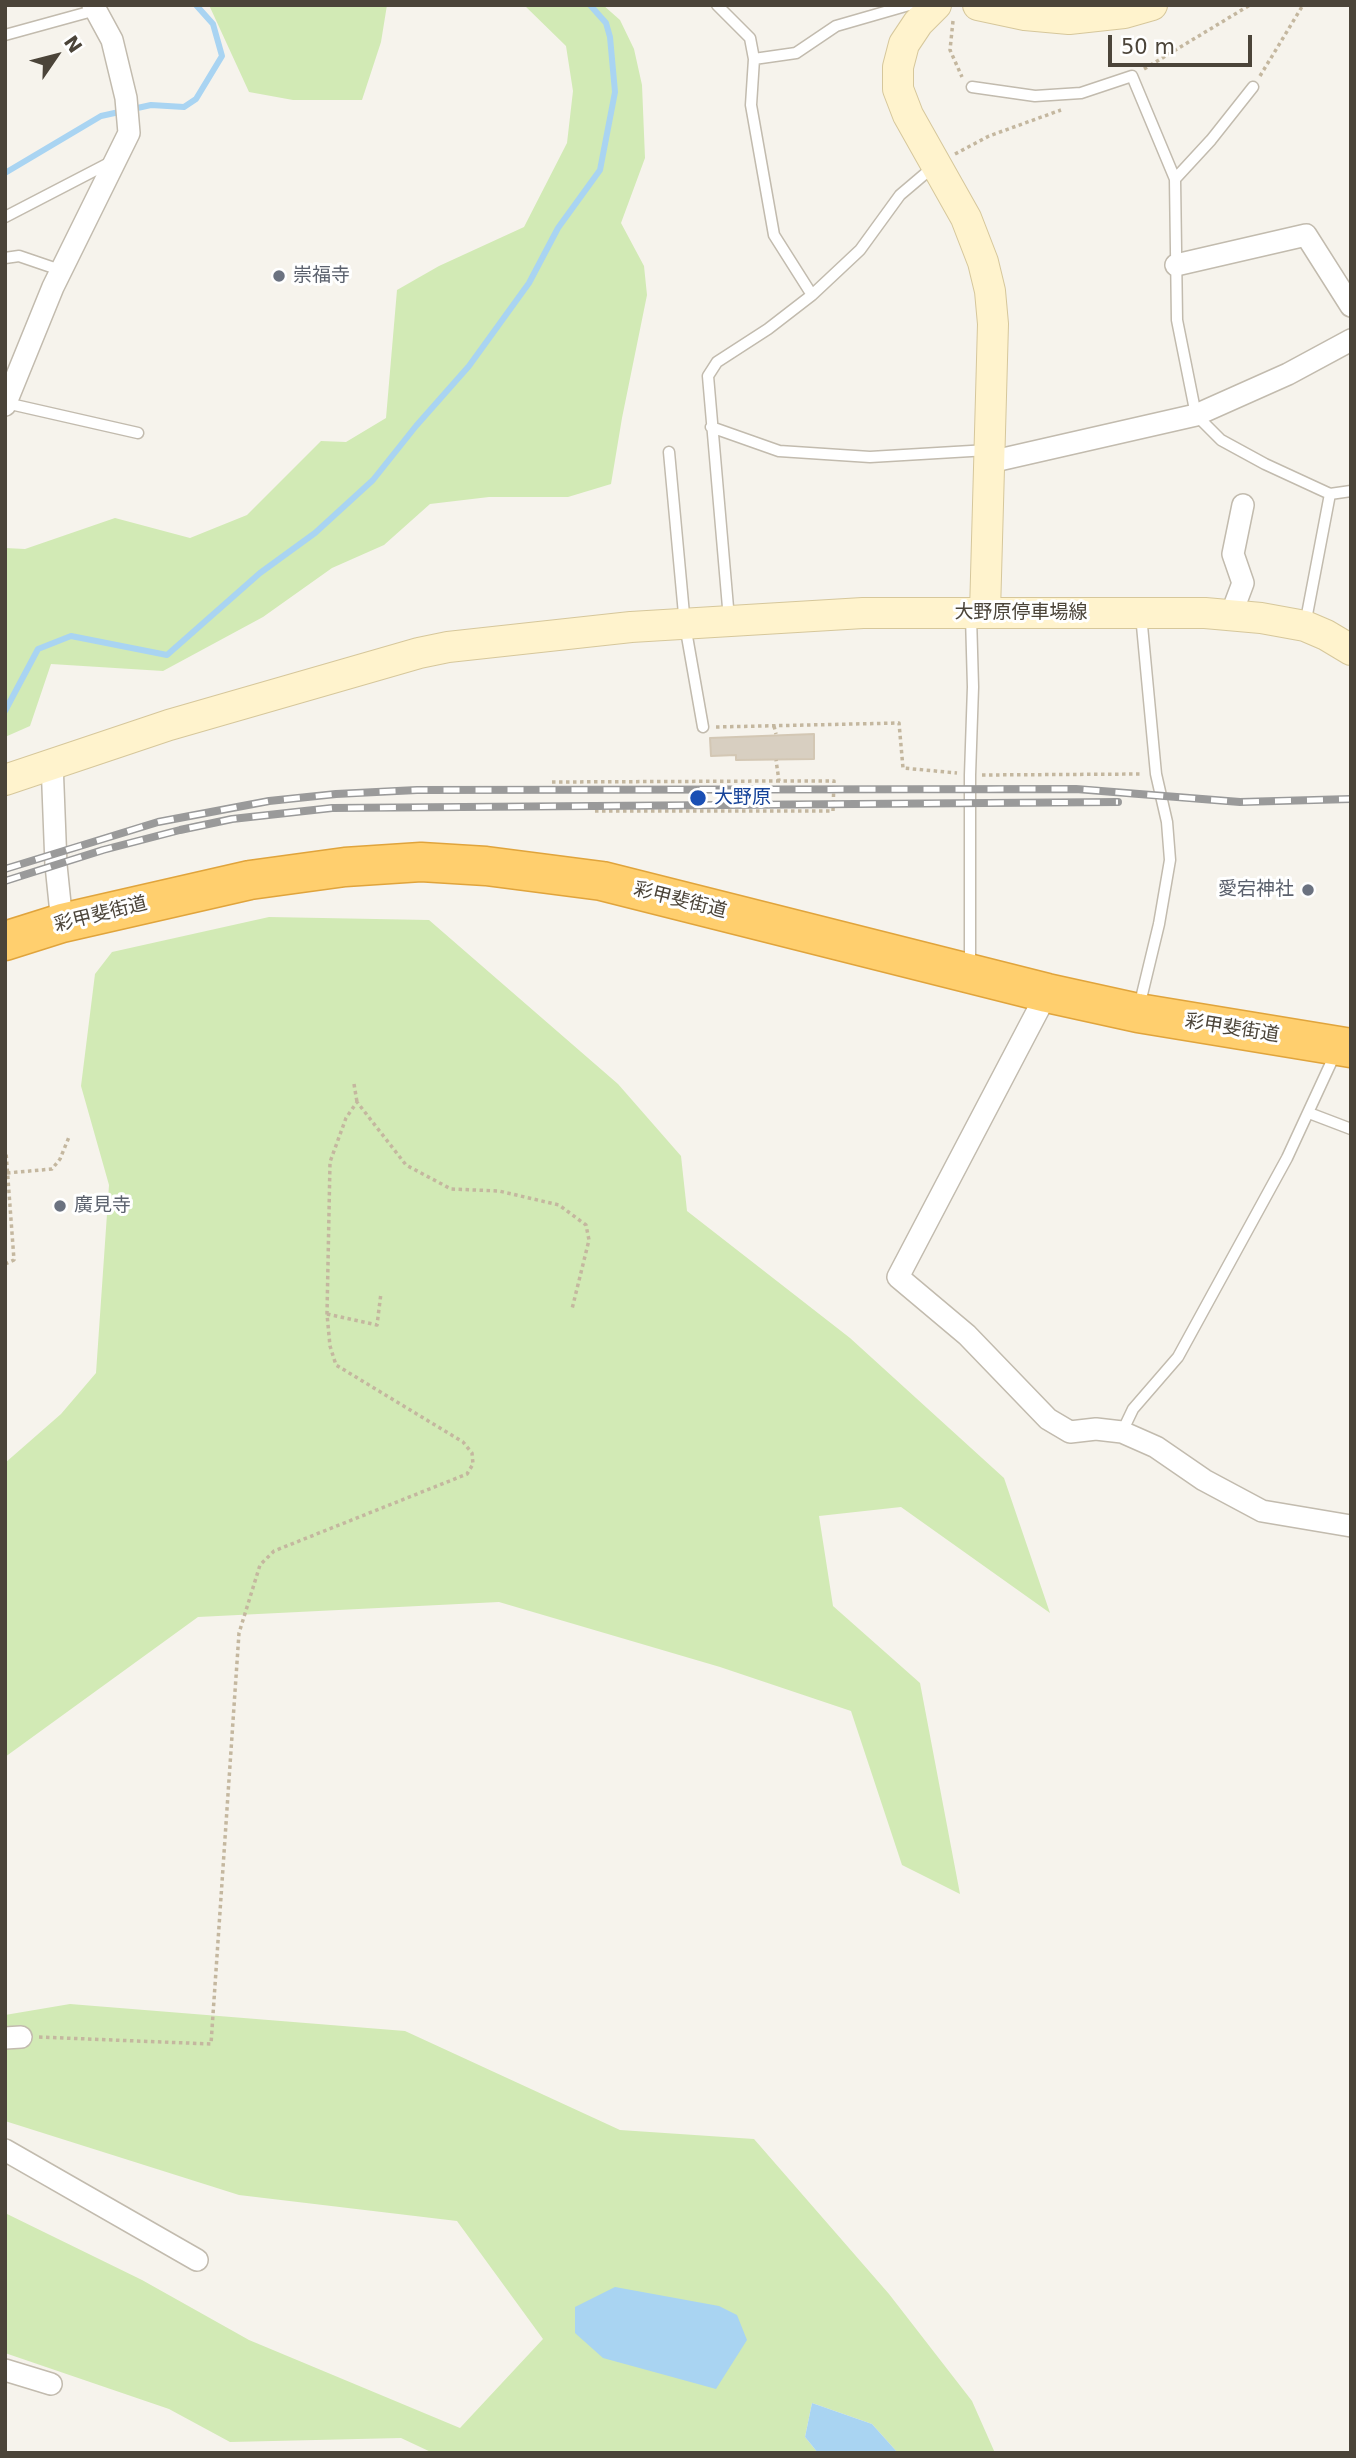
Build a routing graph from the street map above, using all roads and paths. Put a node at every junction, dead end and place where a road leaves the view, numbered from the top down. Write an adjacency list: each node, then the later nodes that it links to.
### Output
1 (717, 5): 9 (lane)
2 (909, 5): 9 (lane)
3 (1152, 5): 7 (street)
4 (1250, 5): 10 (path)
5 (1303, 5): 12 (path)
6 (95, 7): 8 (lane); 14 (street)
7 (956, 9): 11 (path); 15 (street)
8 (5, 35)
9 (754, 59): 21 (lane)
10 (1132, 76): 13 (lane); 16 (lane)
11 (972, 87): 13 (lane)
12 (1253, 87): 16 (lane)
13 (1081, 93): 15 (path)
14 (118, 158): 17 (lane); 20 (street)
15 (936, 164): 21 (lane); 29 (street)
16 (1175, 178): 19 (lane)
17 (5, 217)
18 (5, 258): 20 (lane)
19 (1176, 265): 22 (street); 25 (lane)
20 (63, 271): 24 (street)
21 (812, 295): 26 (lane)
22 (1351, 306)
23 (1351, 340): 25 (street)
24 (6, 404): 27 (lane)
25 (1196, 415): 29 (street); 31 (lane)
26 (711, 427): 29 (lane); 36 (lane)
27 (138, 433)
28 (669, 452): 37 (lane)
29 (990, 456): 33 (street)
30 (1351, 491): 31 (lane)
31 (1330, 494): 38 (lane)
32 (1244, 505): 35 (street)
33 (978, 612): 34 (street, 大野原停車場線); 36 (street, 大野原停車場線); 46 (lane)
34 (1141, 612): 35 (street, 大野原停車場線); 45 (lane)
35 (1231, 615): 38 (street, 大野原停車場線)
36 (729, 621): 37 (street, 大野原停車場線)
37 (685, 625): 41 (lane); 44 (street, 大野原停車場線)
38 (1305, 626): 39 (street, 大野原停車場線)
39 (1351, 650)
40 (774, 726): 41 (path); 42 (path); 46 (path)
41 (703, 727)
42 (776, 734)
43 (776, 760): 48 (path)
44 (52, 762): 47 (street, 大野原停車場線); 51 (street)
45 (1156, 774): 46 (path); 55 (lane)
46 (970, 775): 53 (lane)
47 (5, 779)
48 (779, 781): 49 (path); 50 (path)
49 (552, 782)
50 (595, 811)
51 (62, 923): 52 (highway, 彩甲斐街道); 53 (highway, 彩甲斐街道)
52 (5, 941)
53 (970, 973): 54 (highway, 彩甲斐街道)
54 (1047, 993): 55 (highway, 彩甲斐街道); 69 (street)
55 (1138, 1013): 56 (highway, 彩甲斐街道)
56 (1345, 1047): 59 (lane)
57 (354, 1084): 58 (path)
58 (357, 1102): 67 (path); 68 (path)
59 (1309, 1113): 60 (lane); 69 (lane)
60 (1351, 1129)
61 (69, 1137): 63 (path)
62 (6, 1152): 63 (path)
63 (8, 1173): 64 (path)
64 (8, 1209): 65 (path)
65 (5, 1264)
66 (381, 1293): 68 (path)
67 (572, 1309)
68 (327, 1314): 71 (path)
69 (1122, 1433): 70 (street)
70 (1351, 1526)
71 (13, 2037)
72 (5, 2150): 73 (street)
73 (197, 2260)
74 (5, 2370): 75 (street)
75 (51, 2384)

